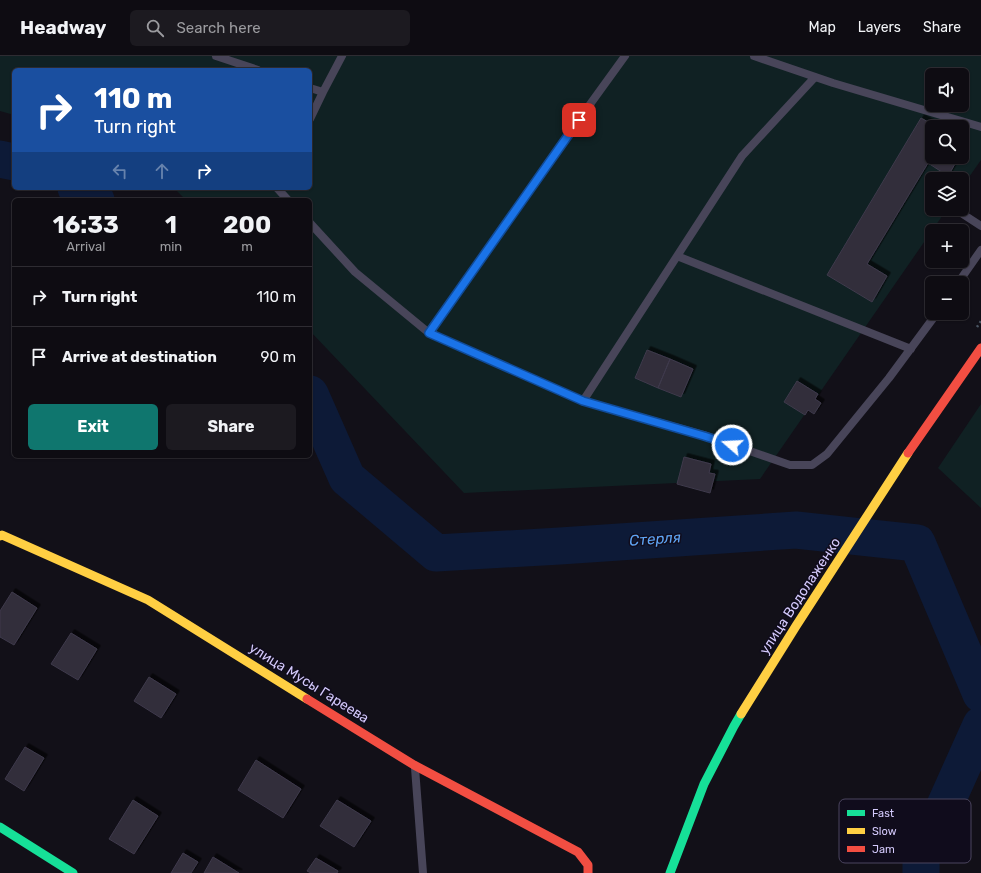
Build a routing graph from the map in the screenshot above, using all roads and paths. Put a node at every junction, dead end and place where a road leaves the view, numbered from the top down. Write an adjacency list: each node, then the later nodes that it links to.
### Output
1 (216, 56): 5 (lane)
2 (342, 56): 8 (lane)
3 (625, 56): 20 (lane)
4 (754, 56): 6 (lane)
5 (252, 68)
6 (815, 77): 10 (lane); 17 (lane)
7 (312, 89): 8 (lane)
8 (323, 92): 9 (lane)
9 (312, 114)
10 (981, 127)
11 (279, 190): 12 (lane)
12 (286, 198)
13 (966, 216): 15 (lane)
14 (312, 225): 20 (lane)
15 (981, 226)
16 (981, 250): 18 (lane)
17 (677, 256): 22 (lane); 23 (lane)
18 (963, 276)
19 (932, 320): 22 (lane)
20 (429, 333): 23 (lane)
21 (981, 348): 30 (street, улица Водолаженко)
22 (911, 349): 23 (lane)
23 (583, 401)
24 (0, 536): 25 (street, улица Мусы Гареева)
25 (414, 765): 28 (lane); 29 (street, улица Мусы Гареева)
26 (0, 827): 27 (street)
27 (73, 873)
28 (423, 873)
29 (588, 873)
30 (670, 873)

